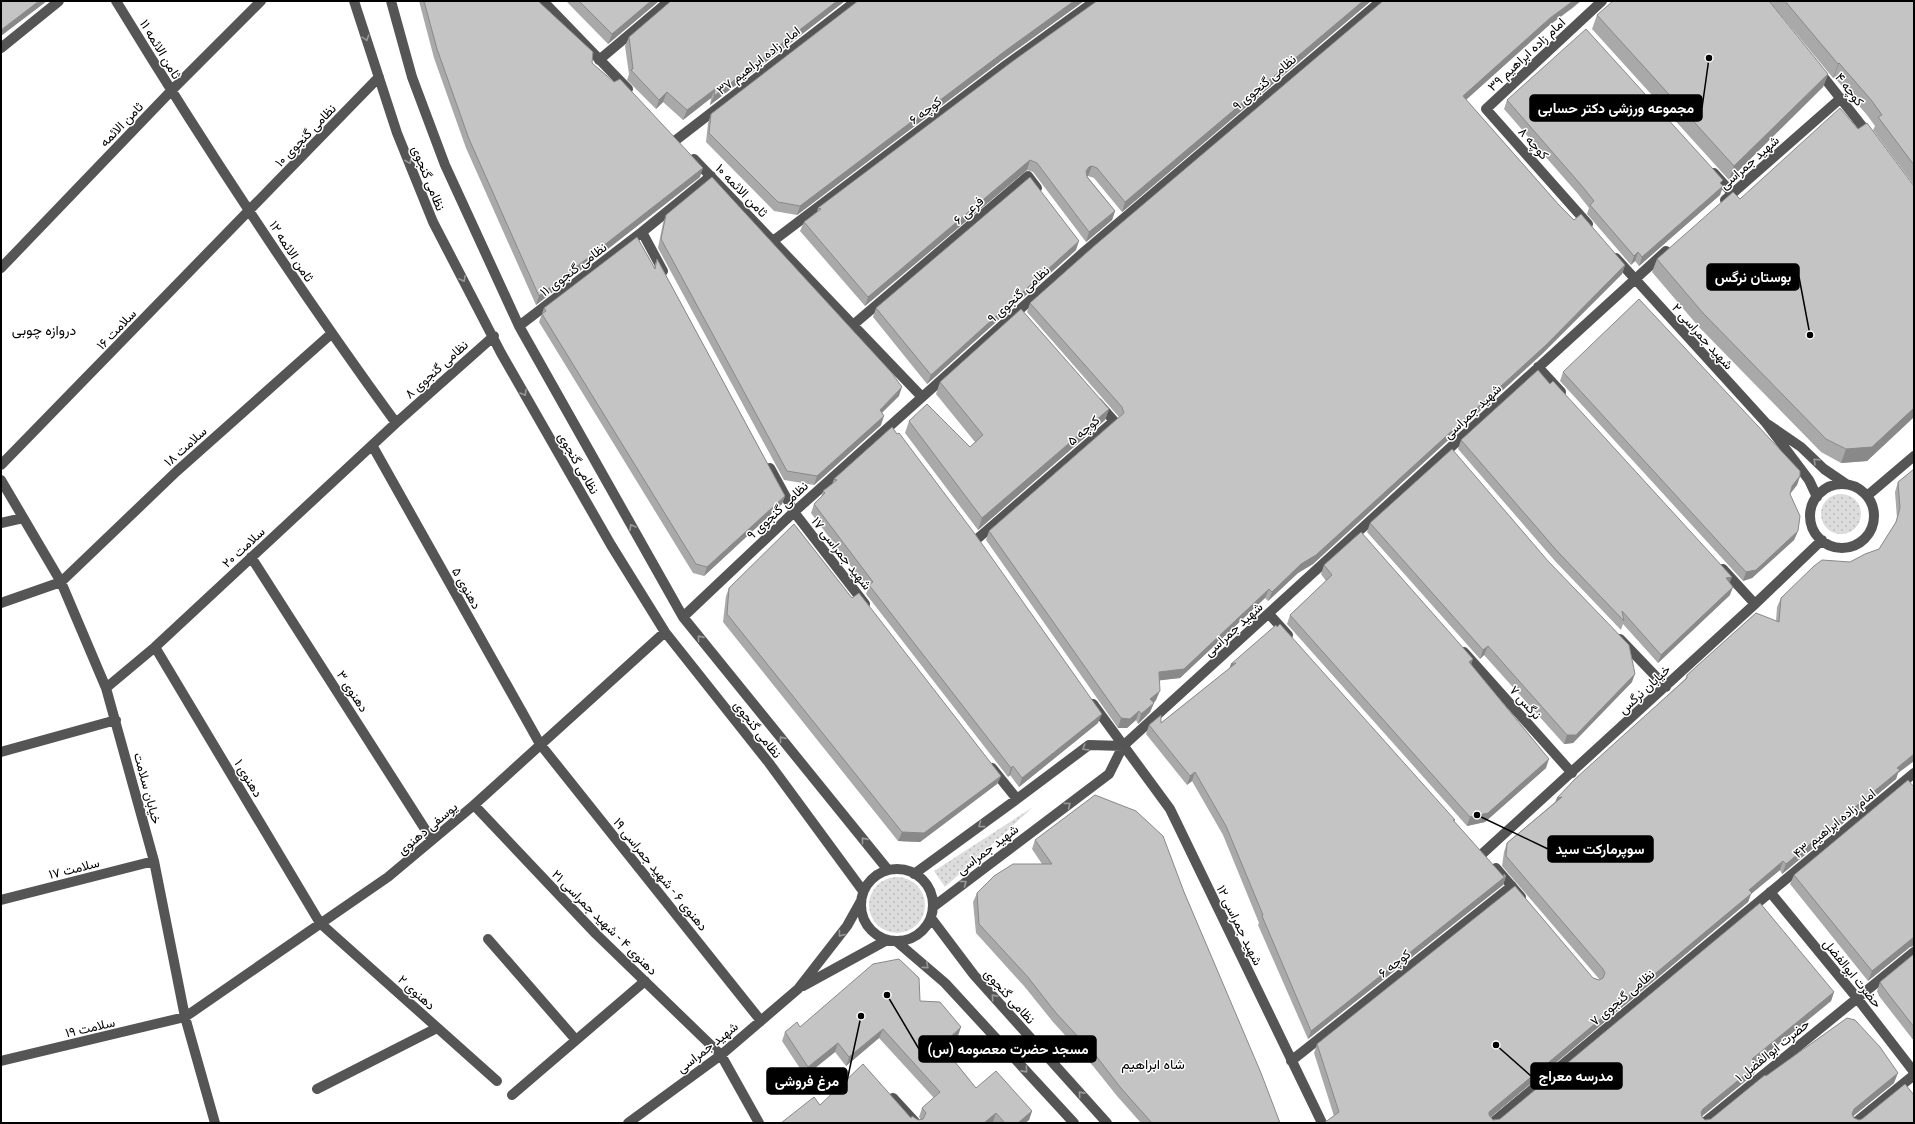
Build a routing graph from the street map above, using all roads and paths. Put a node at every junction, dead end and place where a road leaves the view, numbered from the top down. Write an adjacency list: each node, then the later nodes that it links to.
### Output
1 (59, 1): 12 (street)
2 (116, 1): 16 (street, ثامن الائمه ۱۱)
3 (261, 1): 16 (street, ثامن الائمه)
4 (354, 1): 15 (street, نظامی گنجوی, one-way to 15)
5 (391, 1): 39 (street, نظامی گنجوی)
6 (543, 1): 13 (street)
7 (669, 1): 13 (street)
8 (856, 1): 20 (street, امام زاده ابراهیم ۳۷)
9 (1095, 1): 32 (street, کوچه ۶)
10 (1380, 1): 29 (street, نظامی گنجوی ۹)
11 (1602, 1): 19 (street, امام زاده ابراهیم ۳۹)
12 (1, 48)
13 (599, 60): 17 (street)
14 (1811, 62): 18 (street, کوچه ۴)
15 (379, 78): 27 (street, نظامی گنجوی ۱۰); 41 (street, نظامی گنجوی, one-way to 41)
16 (171, 91): 27 (street, ثامن الائمه ۱۲); 35 (street, ثامن الائمه)
17 (634, 96)
18 (1841, 98): 21 (street, کوچه ۴); 24 (street, شهید جمراسی)
19 (1486, 109): 31 (street, کوچه ۸)
20 (673, 137): 23 (street, ثامن الائمه ۱۰)
21 (1878, 147)
22 (1707, 165): 24 (street)
23 (711, 176): 30 (street, نظامی گنجوی ۱۱); 32 (street, ثامن الائمه ۱۰)
24 (1732, 193): 26 (street, شهید جمراسی)
25 (1042, 195): 38 (street, فرعی ۶)
26 (1715, 208)
27 (249, 210): 40 (street, ثامن الائمه ۱۲); 51 (street, سلامت ۱۶)
28 (1112, 210): 29 (street)
29 (1121, 221): 44 (street, نظامی گنجوی ۹)
30 (642, 232): 37 (street); 39 (street, نظامی گنجوی ۱۱)
31 (1596, 234)
32 (773, 241): 38 (street, ثامن الائمه ۱۰)
33 (1674, 244): 36 (street, شهید جمراسی)
34 (1610, 251): 36 (street, شهید جمراسی ۲)
35 (1, 268)
36 (1634, 279): 42 (street, شهید جمراسی); 47 (street, شهید جمراسی ۲)
37 (669, 281)
38 (853, 325): 44 (street, ثامن الائمه ۱۰)
39 (520, 326): 68 (street, نظامی گنجوی, one-way to 39)
40 (331, 334): 46 (street, ثامن الائمه ۱۲); 63 (street, سلامت ۱۸)
41 (494, 336): 46 (street, نظامی گنجوی ۸); 70 (street, نظامی گنجوی, one-way to 70)
42 (1538, 367): 45 (street); 67 (street, شهید جمراسی)
43 (1089, 392): 59 (street, کوچه ۵)
44 (922, 397): 56 (street, نظامی گنجوی ۹)
45 (1570, 401)
46 (396, 422): 48 (street, سلامت ۲۰)
47 (1766, 423): 53 (street, one-way to 47); 55 (street)
48 (372, 444): 61 (street, سلامت ۲۰); 78 (street, دهنوی ۵)
49 (763, 456): 56 (street, شهید جمراسی ۱۷)
50 (1914, 456): 54 (street)
51 (1, 465)
52 (1, 480): 57 (street, خیابان سلامت)
53 (1846, 484): 54 (street); 55 (street)
54 (1867, 496): 60 (street)
55 (1817, 497): 60 (street)
56 (794, 512): 66 (street, شهید جمراسی ۱۷); 68 (street, نظامی گنجوی ۹)
57 (23, 518): 58 (street); 63 (street, خیابان سلامت)
58 (1, 523)
59 (977, 539)
60 (1822, 540): 65 (street, خیابان نرگس)
61 (251, 557): 73 (street, سلامت ۲۰); 86 (street, دهنوی ۳)
62 (1718, 563): 65 (street)
63 (61, 582): 64 (street); 75 (street, خیابان سلامت)
64 (1, 603)
65 (1755, 604): 74 (street, خیابان نرگس)
66 (871, 612)
67 (1269, 614): 71 (street); 79 (street, شهید جمراسی)
68 (683, 617): 88 (street, نظامی گنجوی, one-way to 68)
69 (1613, 631): 74 (street)
70 (665, 632): 78 (street, یوسفی دهنوی); 92 (street, نظامی گنجوی)
71 (1296, 644)
72 (1458, 645): 82 (street, نرگس ۷)
73 (155, 647): 75 (street, سلامت ۲۰); 97 (street, دهنوی ۱)
74 (1666, 687): 82 (street, خیابان نرگس)
75 (106, 688): 77 (street, خیابان سلامت)
76 (1086, 694): 79 (street, شهید جمراسی ۱۲)
77 (116, 720): 80 (street); 87 (street, خیابان سلامت)
78 (540, 744): 85 (street, یوسفی دهنوی); 105 (street, دهنوی ۶ - شهید جمراسی ۱۹)
79 (1123, 746): 84 (street, شهید جمراسی, one-way to 84); 95 (street, شهید جمراسی, one-way to 79); 109 (street, شهید جمراسی ۱۲)
80 (1, 752)
81 (988, 762): 84 (street)
82 (1572, 773): 90 (street, خیابان نرگس)
83 (1912, 778): 91 (street, امام زاده ابراهیم ۴۳)
84 (1017, 800): 89 (street, شهید جمراسی, one-way to 89)
85 (474, 805): 86 (street, یوسفی دهنوی); 101 (street, دهنوی ۴ - شهید جمراسی ۲۱)
86 (432, 840): 97 (street, یوسفی دهنوی)
87 (154, 861): 93 (street, سلامت ۱۷); 104 (street, خیابان سلامت)
88 (888, 870): 89 (street); 92 (street)
89 (914, 874): 95 (street)
90 (1512, 886): 94 (street); 109 (street, کوچه ۶)
91 (1770, 892): 103 (street, حضرت ابوالفضل); 123 (street, نظامی گنجوی ۷)
92 (862, 896): 99 (street); 102 (street, one-way to 102)
93 (1, 900)
94 (1528, 905)
95 (933, 907): 96 (street)
96 (931, 918): 99 (street); 121 (street, نظامی گنجوی, one-way to 96)
97 (320, 923): 104 (street, یوسفی دهنوی); 106 (street, دهنوی ۲)
98 (488, 939): 107 (street)
99 (892, 941): 102 (street); 120 (street, one-way to 120)
100 (1914, 952): 103 (street, حضرت ابوالفضل ۱)
101 (644, 981): 107 (street); 108 (street, دهنوی ۴ - شهید جمراسی ۲۱)
102 (798, 989): 105 (street, شهید جمراسی)
103 (1857, 998): 111 (street, حضرت ابوالفضل); 124 (street, حضرت ابوالفضل ۱)
104 (185, 1017): 110 (street, سلامت ۱۹); 116 (street, خیابان سلامت)
105 (761, 1020): 108 (street, شهید جمراسی)
106 (437, 1028): 112 (street, دهنوی ۲); 113 (street)
107 (576, 1040): 115 (street)
108 (721, 1054): 117 (street, شهید جمراسی); 118 (street, دهنوی ۴ - شهید جمراسی ۲۱)
109 (1292, 1060): 122 (street, شهید جمراسی ۱۲)
110 (1, 1061)
111 (1914, 1074): 125 (street)
112 (497, 1081)
113 (317, 1089)
114 (886, 1090): 119 (street)
115 (512, 1095)
116 (215, 1123)
117 (628, 1123)
118 (759, 1123)
119 (916, 1123)
120 (1074, 1123)
121 (1107, 1123)
122 (1322, 1123)
123 (1492, 1123)
124 (1704, 1123)
125 (1855, 1123)

